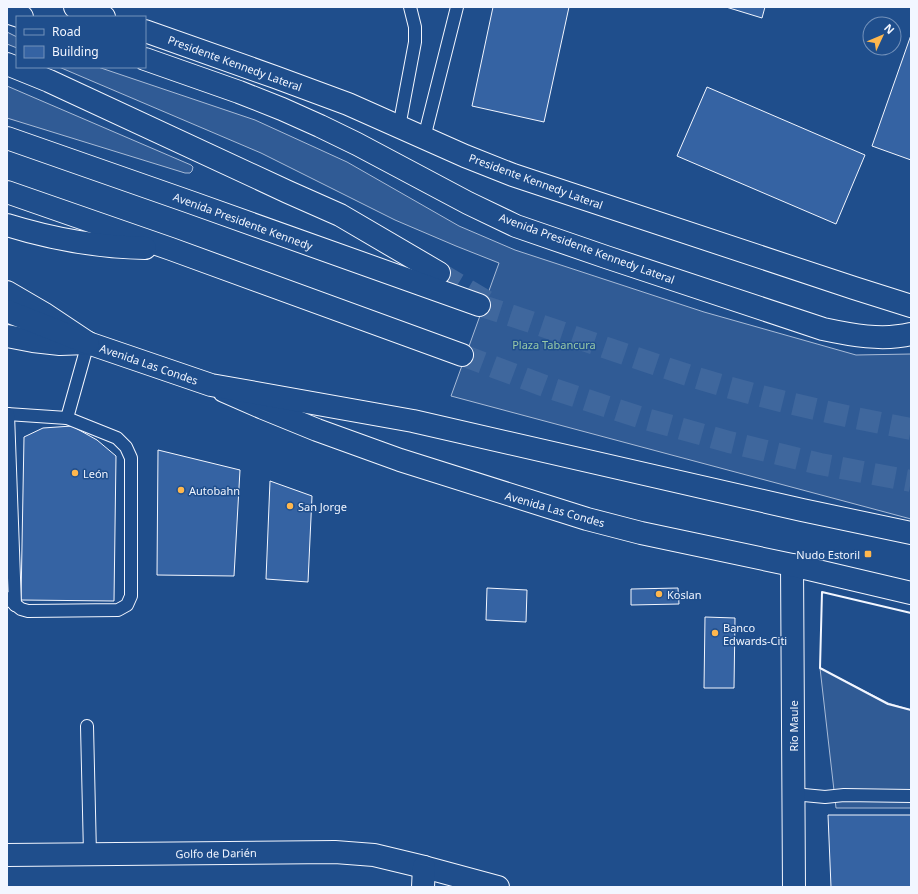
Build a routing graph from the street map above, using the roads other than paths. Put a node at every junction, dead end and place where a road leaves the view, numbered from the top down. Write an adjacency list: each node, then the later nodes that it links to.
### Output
1 (75, 7): 6 (main road)
2 (410, 7): 10 (lane)
3 (458, 7): 12 (lane)
4 (7, 12): 5 (main road)
5 (19, 16)
6 (101, 16)
7 (146, 31): 10 (main road, Presidente Kennedy Lateral)
8 (146, 59): 21 (main road, Avenida Presidente Kennedy Lateral)
9 (17, 68): 16 (main road)
10 (399, 127): 12 (main road, Presidente Kennedy Lateral)
11 (7, 138): 18 (main road, Avenida Presidente Kennedy)
12 (424, 138): 19 (main road, Presidente Kennedy Lateral)
13 (7, 192): 15 (main road)
14 (7, 225): 15 (main road)
15 (171, 249): 24 (main road)
16 (439, 273)
17 (7, 292): 23 (main road, Avenida Las Condes)
18 (479, 305)
19 (911, 306)
20 (7, 311): 23 (main road)
21 (911, 334)
22 (7, 336): 23 (main road, Avenida Las Condes)
23 (88, 343): 25 (main road, Avenida Las Condes); 27 (lane)
24 (462, 355)
25 (210, 385): 28 (main road, Avenida Las Condes); 29 (main road, Avenida Las Condes)
26 (8, 414): 27 (lane); 31 (lane)
27 (67, 418): 31 (lane)
28 (911, 533)
29 (792, 566): 30 (main road, Avenida Las Condes); 33 (main road, Río Maule)
30 (911, 593)
31 (11, 602)
32 (87, 726): 35 (lane)
33 (793, 794): 34 (lane); 39 (main road, Río Maule)
34 (911, 796)
35 (90, 854): 36 (main road, Golfo de Darién); 37 (main road, Golfo de Darién)
36 (7, 855)
37 (424, 877): 38 (main road, Golfo de Darién)
38 (498, 887)
39 (794, 887)

